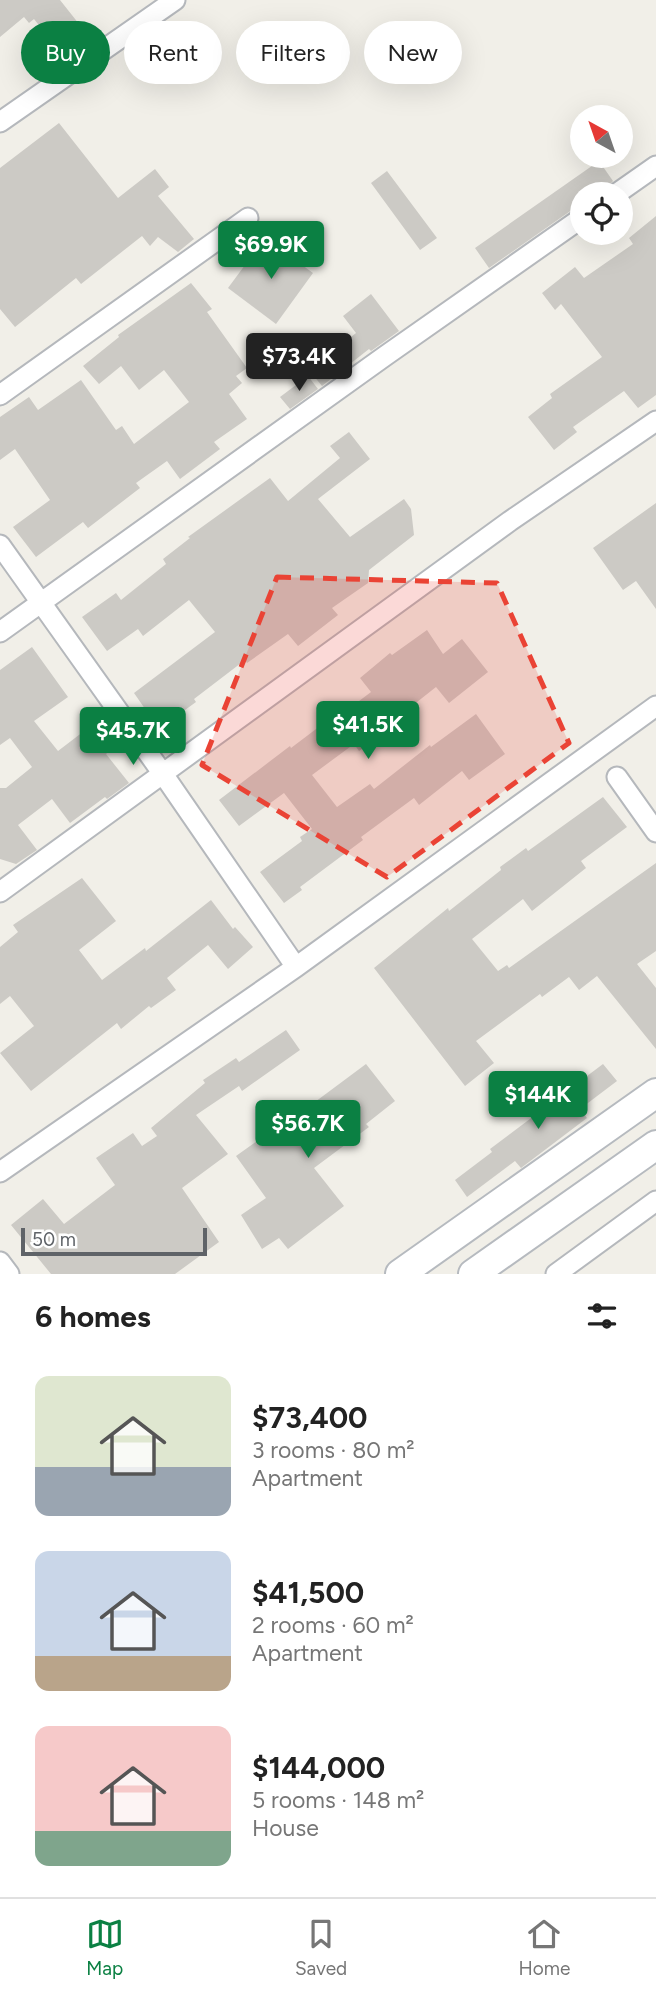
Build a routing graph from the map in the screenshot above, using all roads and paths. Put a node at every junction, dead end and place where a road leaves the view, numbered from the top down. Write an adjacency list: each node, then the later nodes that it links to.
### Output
1 (175, 0): 2 (street)
2 (0, 122)
3 (656, 166): 4 (street)
4 (633, 182)
5 (248, 218): 7 (street)
6 (570, 226): 10 (street)
7 (0, 394)
8 (656, 421): 13 (street)
9 (0, 545): 10 (street)
10 (41, 602): 11 (street); 13 (street)
11 (0, 632)
12 (656, 706): 17 (street)
13 (163, 774): 16 (street); 17 (street)
14 (617, 777): 15 (street)
15 (656, 832)
16 (0, 892)
17 (296, 967): 20 (street)
18 (656, 1093): 24 (main road)
19 (654, 1151): 25 (main road)
20 (0, 1172)
21 (656, 1201): 26 (street)
22 (0, 1262): 23 (street)
23 (9, 1274)
24 (400, 1274)
25 (473, 1274)
26 (556, 1274)

